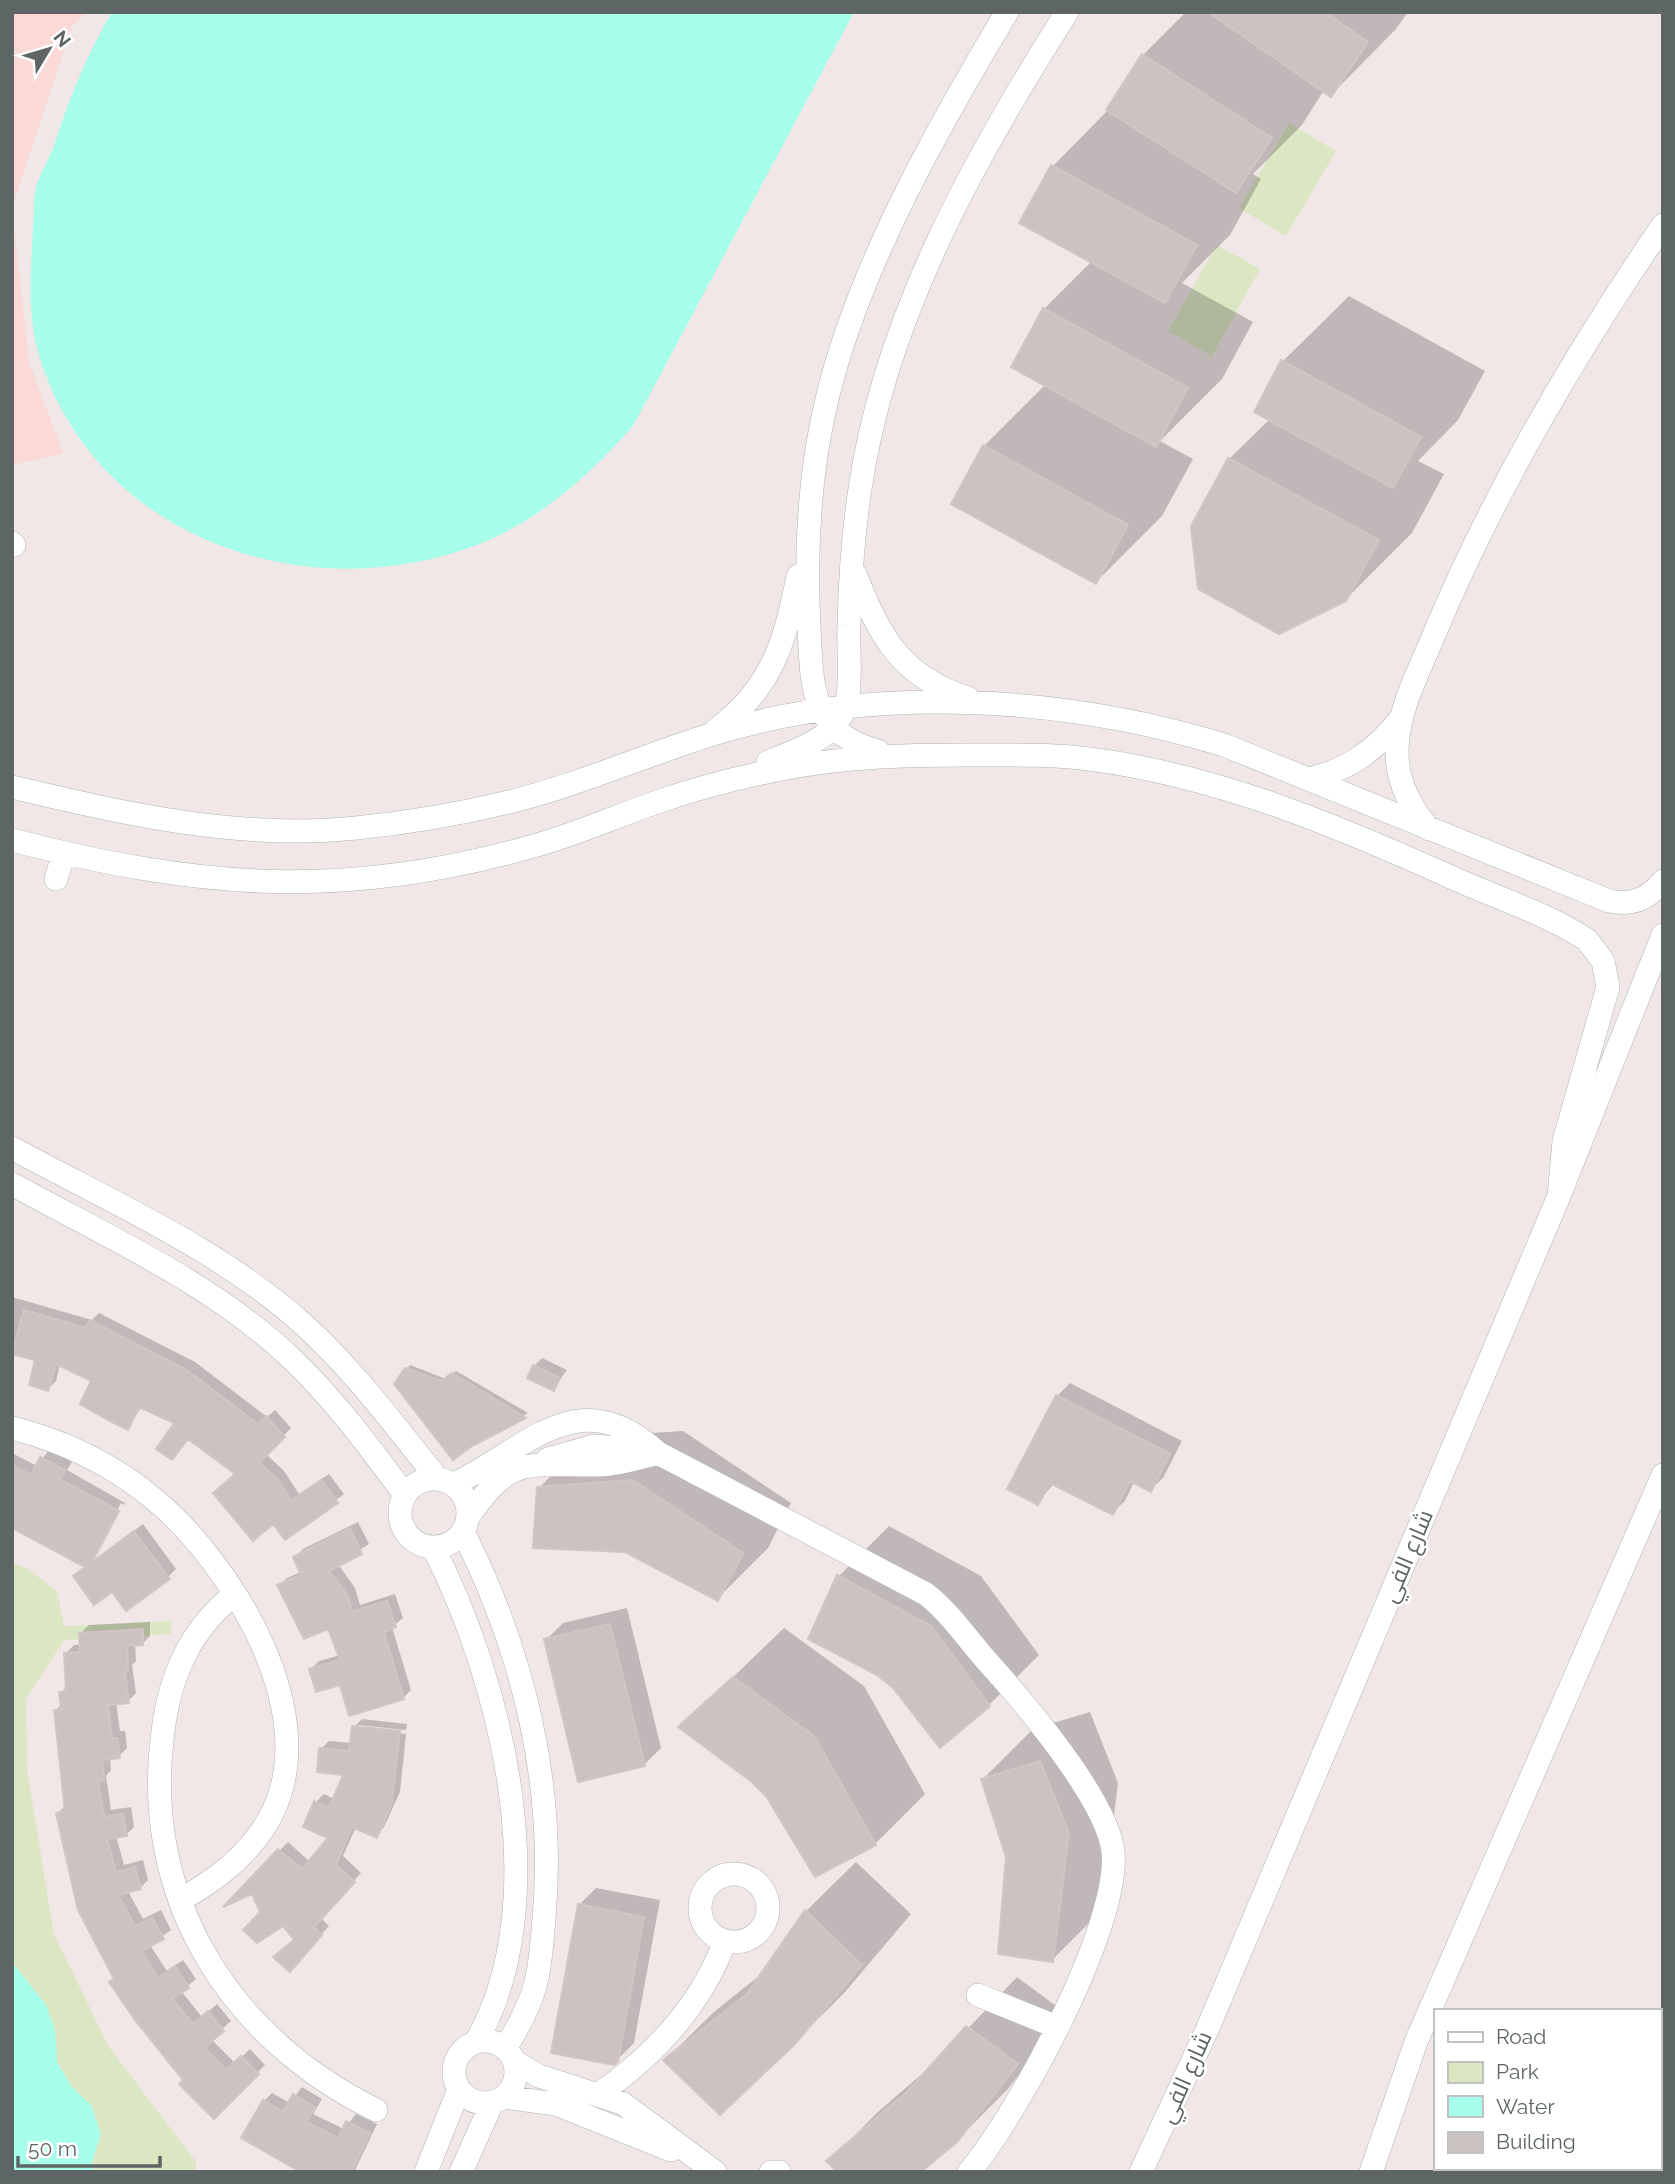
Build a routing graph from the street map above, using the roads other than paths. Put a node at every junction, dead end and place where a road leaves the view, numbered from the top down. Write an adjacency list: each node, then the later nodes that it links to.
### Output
1 (1007, 12): 4 (street)
2 (1068, 12): 5 (street)
3 (1663, 225): 8 (street)
4 (808, 524): 9 (street); 10 (street)
5 (851, 566): 6 (street); 7 (street)
6 (988, 703): 7 (street); 12 (street)
7 (845, 709): 9 (street)
8 (1401, 718): 12 (street); 15 (street)
9 (826, 720): 10 (street); 11 (street); 13 (street)
10 (710, 735): 14 (street)
11 (895, 755): 13 (street); 23 (street)
12 (1308, 779): 15 (street)
13 (724, 782): 17 (street)
14 (12, 787)
15 (1430, 831): 19 (street)
16 (12, 840): 17 (street)
17 (64, 853): 18 (street)
18 (56, 878)
19 (1663, 881)
20 (1663, 935): 23 (street, شارع الفي)
21 (12, 1148): 30 (street)
22 (12, 1184): 31 (street)
23 (1559, 1196): 49 (street, شارع الفي)
24 (569, 1421): 26 (street); 27 (street); 30 (street)
25 (12, 1429): 34 (street)
26 (580, 1448): 27 (street); 28 (street)
27 (658, 1453): 28 (street); 38 (street)
28 (540, 1462): 32 (street)
29 (1663, 1475): 40 (street)
30 (445, 1481): 31 (street); 32 (street)
31 (405, 1494): 33 (street)
32 (466, 1524): 33 (street); 41 (street)
33 (433, 1547): 39 (street)
34 (235, 1594): 35 (street); 35 (street)
35 (180, 1900): 47 (street)
36 (725, 1941): 42 (street)
37 (978, 1995): 38 (street)
38 (1058, 2027): 50 (street)
39 (476, 2042): 41 (street); 43 (street)
40 (1416, 2042): 60 (street); 61 (street)
41 (510, 2055): 44 (street); 45 (street)
42 (626, 2073): 44 (street); 46 (street)
43 (459, 2089): 45 (street); 52 (street)
44 (599, 2094): 46 (street)
45 (498, 2100): 48 (street); 53 (street)
46 (622, 2103): 48 (street); 51 (street)
47 (376, 2110)
48 (602, 2122): 51 (street)
49 (1156, 2141): 58 (street, شارع الفي); 59 (street)
50 (991, 2143): 56 (street); 57 (street)
51 (704, 2169)
52 (426, 2172)
53 (461, 2172)
54 (771, 2172): 55 (street)
55 (779, 2172)
56 (969, 2172)
57 (981, 2172)
58 (1141, 2172)
59 (1162, 2172)
60 (1354, 2172)
61 (1371, 2172)

